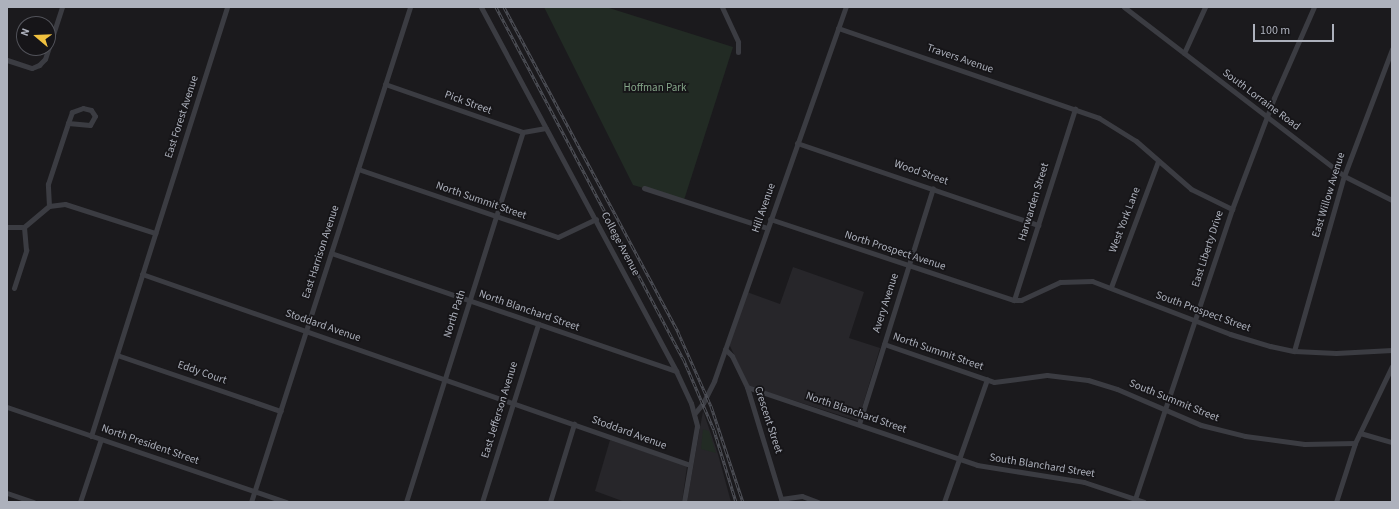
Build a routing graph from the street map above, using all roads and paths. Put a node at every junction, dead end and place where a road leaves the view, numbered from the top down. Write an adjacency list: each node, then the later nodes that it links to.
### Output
1 (62, 7): 14 (street)
2 (227, 7): 37 (street, East Forest Avenue)
3 (410, 7): 15 (street, East Harrison Avenue)
4 (481, 7): 19 (street, College Avenue)
5 (722, 7): 12 (street)
6 (846, 7): 10 (street, Hill Avenue)
7 (1124, 7): 13 (street, South Lorraine Road)
8 (1205, 7): 13 (street)
9 (1314, 7): 17 (street, East Liberty Drive)
10 (838, 28): 16 (street, Travers Avenue); 21 (street, Hill Avenue)
11 (1392, 49): 24 (street, East Willow Avenue)
12 (738, 52)
13 (1184, 53): 17 (street, South Lorraine Road)
14 (7, 60)
15 (386, 84): 20 (street, Pick Street); 23 (street, East Harrison Avenue)
16 (1075, 109): 22 (street, Travers Avenue); 33 (street, Harwarden Street)
17 (1267, 117): 24 (street, South Lorraine Road); 29 (street, East Liberty Drive)
18 (68, 123): 18 (street); 28 (street)
19 (546, 128): 20 (street, Pick Street); 31 (street, College Avenue)
20 (523, 132): 30 (street, North Path)
21 (797, 143): 26 (street, Wood Street); 32 (street, Hill Avenue)
22 (1158, 161): 29 (street, Travers Avenue); 41 (street, West York Lane)
23 (358, 169): 30 (street, North Summit Street); 38 (street, East Harrison Avenue)
24 (1344, 176): 27 (street, South Lorraine Road); 51 (street, East Willow Avenue)
25 (644, 188): 36 (street)
26 (933, 188): 33 (street, Wood Street); 39 (street, Avery Avenue)
27 (1392, 200)
28 (49, 206): 35 (street); 37 (street)
29 (1232, 209): 45 (street, East Liberty Drive)
30 (497, 217): 31 (street, North Summit Street); 44 (street, North Path)
31 (596, 219): 54 (street, College Avenue)
32 (770, 219): 36 (street, Hill Avenue); 39 (street, North Prospect Avenue)
33 (1038, 225): 43 (street, Harwarden Street)
34 (7, 227): 35 (street)
35 (24, 227): 42 (street)
36 (767, 228): 49 (street, Hill Avenue)
37 (156, 233): 40 (street)
38 (332, 253): 44 (street, North Blanchard Street); 47 (street, East Harrison Avenue)
39 (908, 267): 43 (street, North Prospect Avenue); 48 (street, Avery Avenue)
40 (142, 274): 47 (street, Stoddard Avenue); 52 (street)
41 (1111, 287): 43 (street, South Prospect Street); 45 (street, South Prospect Street)
42 (14, 288)
43 (1014, 300)
44 (470, 301): 46 (street, North Blanchard Street); 55 (street, North Path)
45 (1196, 321): 51 (street, South Prospect Street); 60 (street, East Liberty Drive)
46 (538, 324): 54 (street, North Blanchard Street); 58 (street, East Jefferson Avenue)
47 (307, 331): 55 (street, Stoddard Avenue); 61 (street, East Harrison Avenue)
48 (884, 344): 56 (street, North Summit Street); 64 (street, Avery Avenue)
49 (725, 349): 57 (street, Crescent Street); 62 (street, Hill Avenue)
50 (1392, 350): 51 (street, South Prospect Street)
51 (1294, 351)
52 (117, 355): 61 (street, Eddy Court); 66 (street)
53 (1392, 366): 65 (street)
54 (676, 370): 62 (street, College Avenue)
55 (445, 379): 58 (street, Stoddard Avenue); 80 (street, North Path)
56 (987, 379): 60 (street, South Summit Street); 70 (street)
57 (747, 388): 64 (street, North Blanchard Street); 75 (street, Crescent Street)
58 (513, 403): 63 (street, Stoddard Avenue); 81 (street, East Jefferson Avenue)
59 (7, 407): 66 (street, North President Street)
60 (1166, 410): 69 (street, South Summit Street); 74 (street, East Liberty Drive)
61 (281, 411): 72 (street, East Harrison Avenue)
62 (694, 413): 71 (street, College Avenue)
63 (574, 424): 71 (street, Stoddard Avenue); 82 (street)
64 (859, 424): 70 (street, North Blanchard Street)
65 (1360, 433): 68 (street); 69 (street)
66 (91, 436): 67 (street, North President Street)
67 (101, 439): 72 (street, North President Street); 77 (street)
68 (1392, 442)
69 (1355, 443): 87 (street)
70 (959, 459): 74 (street, South Blanchard Street); 85 (street)
71 (690, 465): 83 (street, College Avenue)
72 (255, 492): 78 (street, East Harrison Avenue); 79 (street, North President Street)
73 (7, 493): 76 (street)
74 (1135, 500): 86 (street, South Blanchard Street)
75 (782, 501): 84 (street)
76 (33, 502)
77 (80, 502)
78 (251, 502)
79 (286, 502)
80 (406, 502)
81 (482, 502)
82 (550, 502)
83 (684, 502)
84 (818, 502)
85 (944, 502)
86 (1144, 502)
87 (1336, 502)

